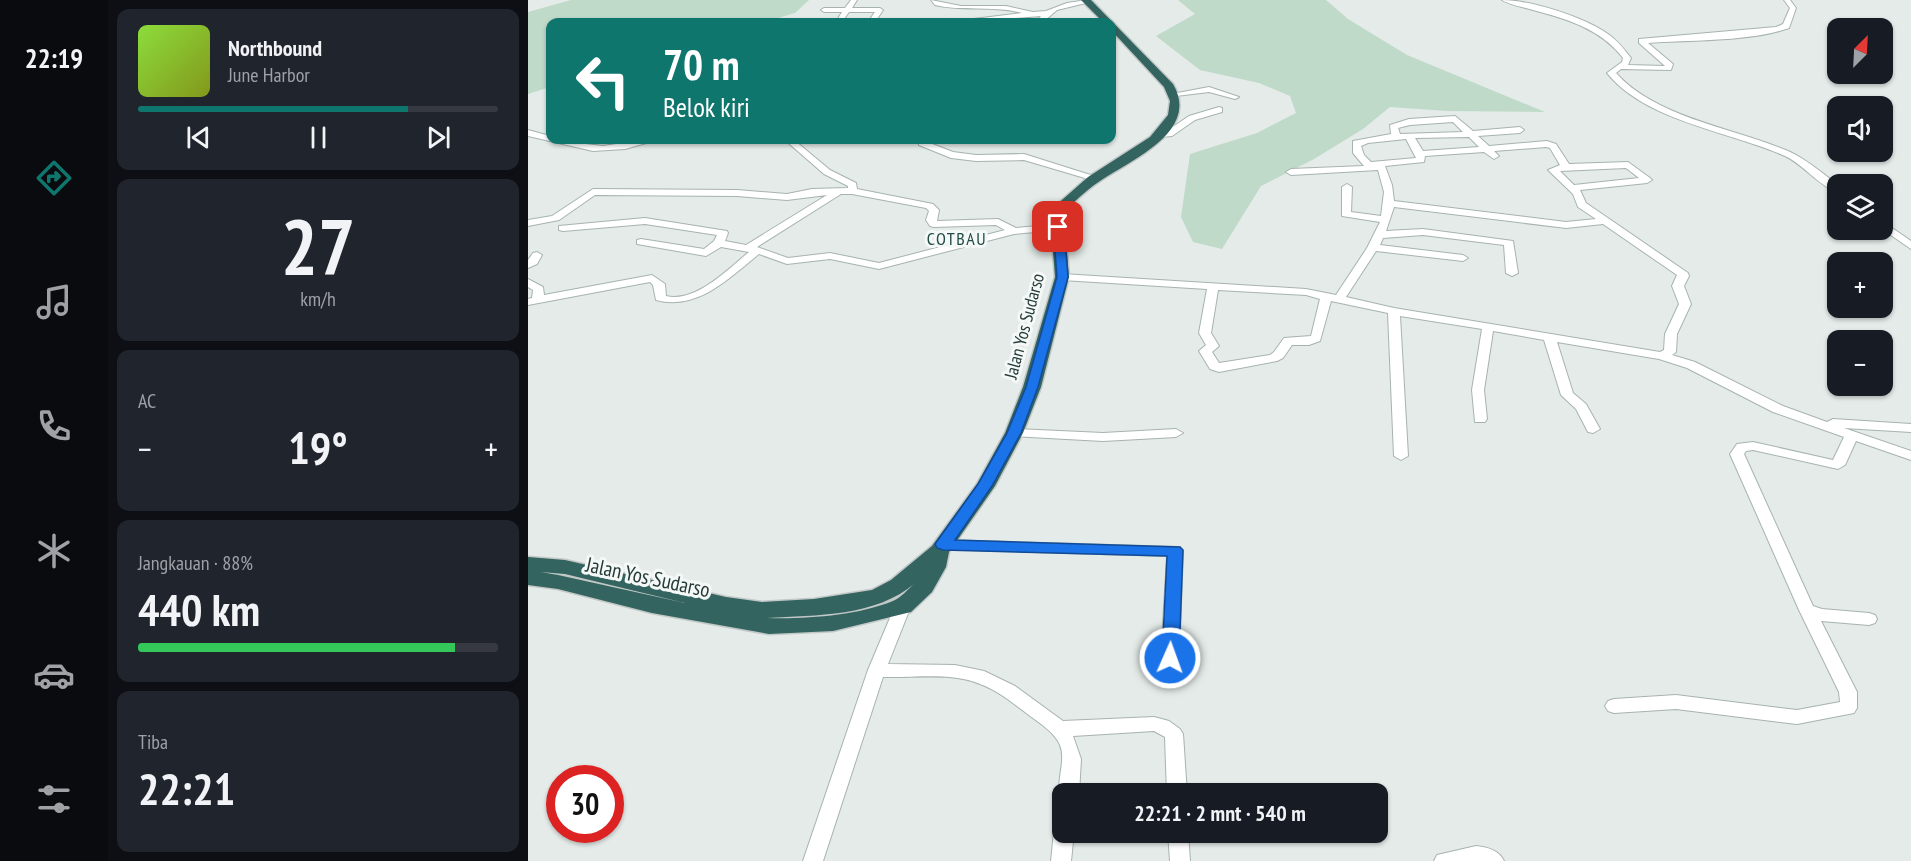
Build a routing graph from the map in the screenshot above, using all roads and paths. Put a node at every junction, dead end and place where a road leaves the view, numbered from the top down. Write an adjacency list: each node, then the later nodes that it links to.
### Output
1 (854, 0): 10 (street)
2 (934, 0): 8 (street)
3 (962, 0): 8 (street)
4 (1505, 0): 19 (street)
5 (1787, 0): 19 (street)
6 (1087, 1): 7 (street); 17 (highway)
7 (1064, 2): 11 (street)
8 (950, 6): 12 (street)
9 (824, 10): 10 (street)
10 (850, 10): 13 (street); 14 (street)
11 (1045, 13): 12 (street); 16 (street)
12 (1031, 14): 15 (street)
13 (843, 18)
14 (875, 18)
15 (998, 18)
16 (1042, 18)
17 (1104, 18)
18 (1116, 30): 20 (highway)
19 (1620, 67): 42 (street)
20 (1176, 94): 21 (street); 25 (highway, Jalan Yos Sudarso)
21 (1235, 97)
22 (1220, 110): 25 (street)
23 (1520, 130): 26 (street)
24 (528, 133): 27 (street)
25 (1160, 134): 41 (highway, Jalan Yos Sudarso)
26 (1471, 134): 28 (street); 29 (street); 35 (street)
27 (546, 138)
28 (1397, 138): 29 (street); 34 (street)
29 (1412, 141): 34 (street); 36 (street)
30 (572, 144): 31 (street)
31 (635, 144)
32 (794, 144): 45 (street)
33 (924, 144): 41 (street)
34 (1356, 148): 38 (street)
35 (1485, 148): 36 (street); 37 (street); 39 (street)
36 (1420, 154): 38 (street)
37 (1494, 156)
38 (1381, 166): 40 (street); 47 (street)
39 (1566, 167): 44 (street); 44 (street)
40 (1291, 172)
41 (1095, 178): 51 (highway, Jalan Yos Sudarso)
42 (1827, 182)
43 (1347, 187): 48 (street)
44 (1572, 188): 49 (street)
45 (852, 191): 46 (street); 53 (street)
46 (838, 192): 50 (street); 60 (street)
47 (1389, 203): 48 (street); 49 (street)
48 (1386, 220): 55 (street)
49 (1605, 221): 74 (street)
50 (528, 223)
51 (1058, 227): 53 (street); 65 (highway, Jalan Yos Sudarso)
52 (562, 228): 57 (street)
53 (1014, 231): 60 (street)
54 (1893, 232): 58 (street)
55 (1379, 235): 59 (street); 64 (street)
56 (641, 242): 57 (street)
57 (719, 243): 60 (street)
58 (1911, 246)
59 (1372, 247): 62 (street); 69 (street)
60 (753, 249): 70 (street)
61 (537, 255): 63 (street)
62 (1463, 258)
63 (528, 265)
64 (1512, 273)
65 (1062, 277): 67 (street); 80 (highway, Jalan Yos Sudarso)
66 (528, 282): 70 (street)
67 (1213, 286): 68 (street); 68 (street)
68 (1327, 296): 69 (street)
69 (1341, 298): 71 (street)
70 (533, 301)
71 (1394, 311): 72 (street); 84 (street)
72 (1488, 327): 73 (street); 75 (street)
73 (1549, 337): 74 (street); 79 (street)
74 (1661, 356): 76 (street)
75 (1480, 418)
76 (1816, 423): 77 (street); 82 (street)
77 (1875, 424): 78 (street); 83 (street)
78 (1911, 428)
79 (1593, 429)
80 (1014, 433): 81 (street); 86 (highway, Jalan Yos Sudarso)
81 (1176, 433)
82 (1852, 434): 83 (street); 90 (street)
83 (1875, 442): 85 (street)
84 (1401, 456)
85 (1911, 456)
86 (941, 548): 87 (highway, Jalan Yos Sudarso); 89 (highway, Jalan Yos Sudarso); 92 (street)
87 (528, 564)
88 (528, 578): 89 (highway, Jalan Yos Sudarso)
89 (903, 606): 93 (street)
90 (1807, 610): 91 (street); 94 (street)
91 (1869, 619)
92 (1170, 658)
93 (877, 670): 95 (street); 100 (street)
94 (1614, 706)
95 (1059, 729): 96 (street); 97 (street)
96 (1070, 783)
97 (1176, 783)
98 (1063, 843): 101 (street)
99 (1179, 843): 102 (street)
100 (813, 861)
101 (1061, 861)
102 (1180, 861)
103 (1444, 861): 104 (street)
104 (1494, 861)

